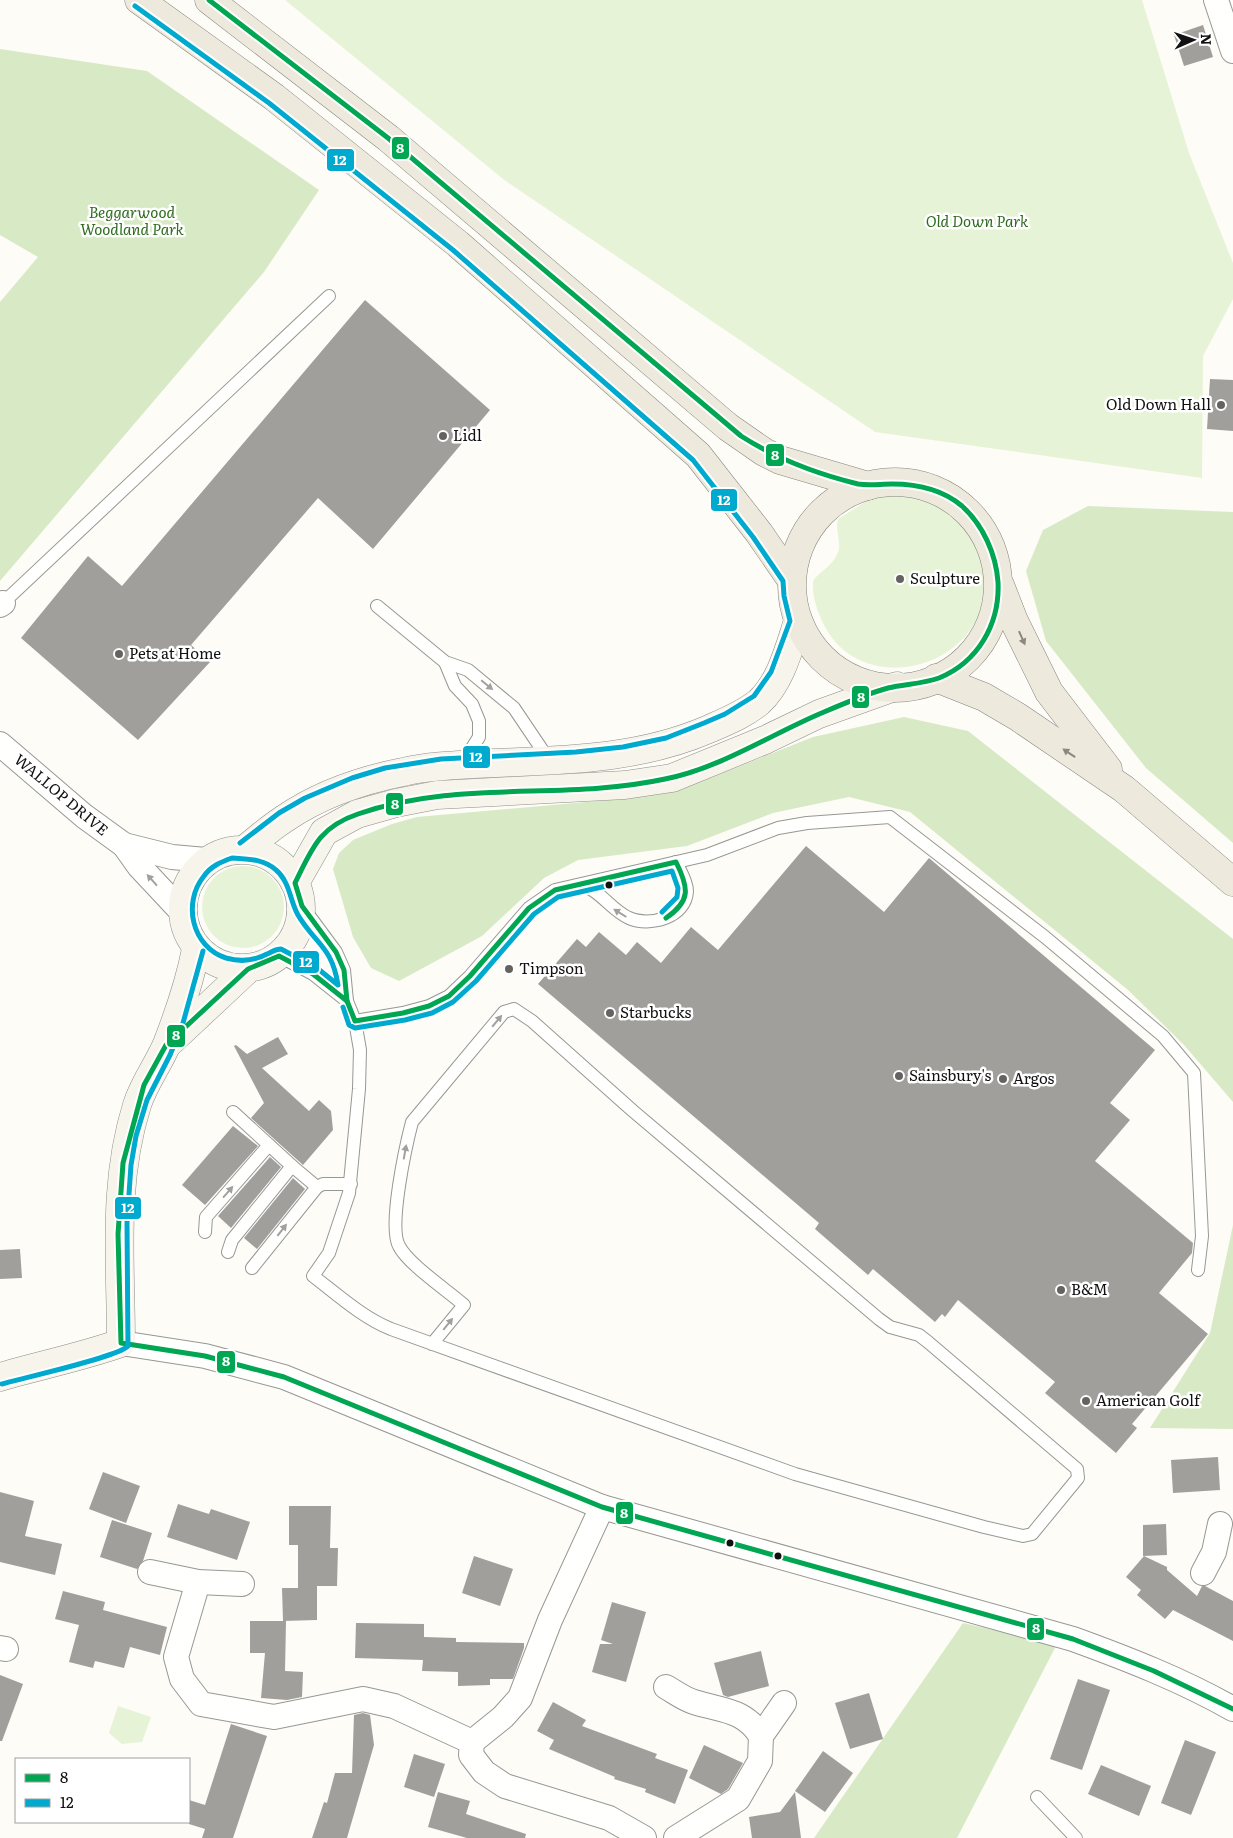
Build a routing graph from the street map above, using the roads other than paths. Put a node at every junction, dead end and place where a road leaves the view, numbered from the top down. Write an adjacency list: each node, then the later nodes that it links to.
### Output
1 (138, 0): 8 (main road)
2 (209, 0): 6 (main road)
3 (1216, 0): 4 (street)
4 (1233, 51)
5 (329, 296): 9 (lane)
6 (868, 486): 7 (main road); 8 (main road)
7 (997, 577): 13 (main road); 18 (main road, one-way to 18)
8 (790, 578): 11 (main road)
9 (1, 604)
10 (377, 606): 12 (lane)
11 (798, 621): 14 (main road); 16 (street)
12 (445, 662): 16 (lane, one-way to 16); 17 (lane)
13 (936, 678): 14 (main road); 18 (main road, one-way to 13)
14 (897, 686): 25 (street)
15 (0, 744): 19 (street, WALLOP DRIVE)
16 (550, 760): 17 (street)
17 (462, 764): 20 (street)
18 (1124, 789): 23 (main road)
19 (124, 845): 21 (street, WALLOP DRIVE); 26 (street, WALLOP DRIVE, one-way to 19)
20 (245, 849): 21 (street, WALLOP DRIVE); 25 (street, WALLOP DRIVE)
21 (206, 860): 26 (street, WALLOP DRIVE)
22 (676, 862): 24 (lane); 24 (lane, one-way to 24); 41 (lane)
23 (1233, 882)
24 (576, 884): 31 (lane)
25 (298, 894): 28 (street); 30 (lane)
26 (183, 913): 27 (street, WALLOP DRIVE)
27 (196, 949): 29 (street); 32 (street)
28 (280, 956): 29 (street); 30 (lane)
29 (248, 969): 32 (street)
30 (347, 1001): 31 (lane)
31 (355, 1020): 36 (lane)
32 (166, 1045): 42 (street)
33 (233, 1112): 34 (lane)
34 (269, 1145): 35 (lane); 38 (lane, one-way to 34)
35 (292, 1166): 37 (lane); 39 (lane)
36 (350, 1184): 37 (lane); 43 (lane)
37 (316, 1186): 40 (lane, one-way to 37)
38 (205, 1232)
39 (228, 1252)
40 (252, 1268)
41 (1198, 1270)
42 (121, 1343): 44 (street); 45 (street)
43 (432, 1344): 43 (lane, one-way to 43)
44 (0, 1377)
45 (602, 1507): 54 (street); 56 (street)
46 (1220, 1524): 47 (street)
47 (1223, 1555): 49 (street)
48 (150, 1572): 50 (street)
49 (1204, 1573)
50 (198, 1582): 51 (street); 56 (street)
51 (242, 1584)
52 (666, 1687): 55 (street)
53 (784, 1703): 55 (street)
54 (1233, 1709)
55 (761, 1736): 59 (street)
56 (472, 1742): 58 (street)
57 (1037, 1797): 60 (lane)
58 (644, 1838)
59 (676, 1838)
60 (1076, 1838)

